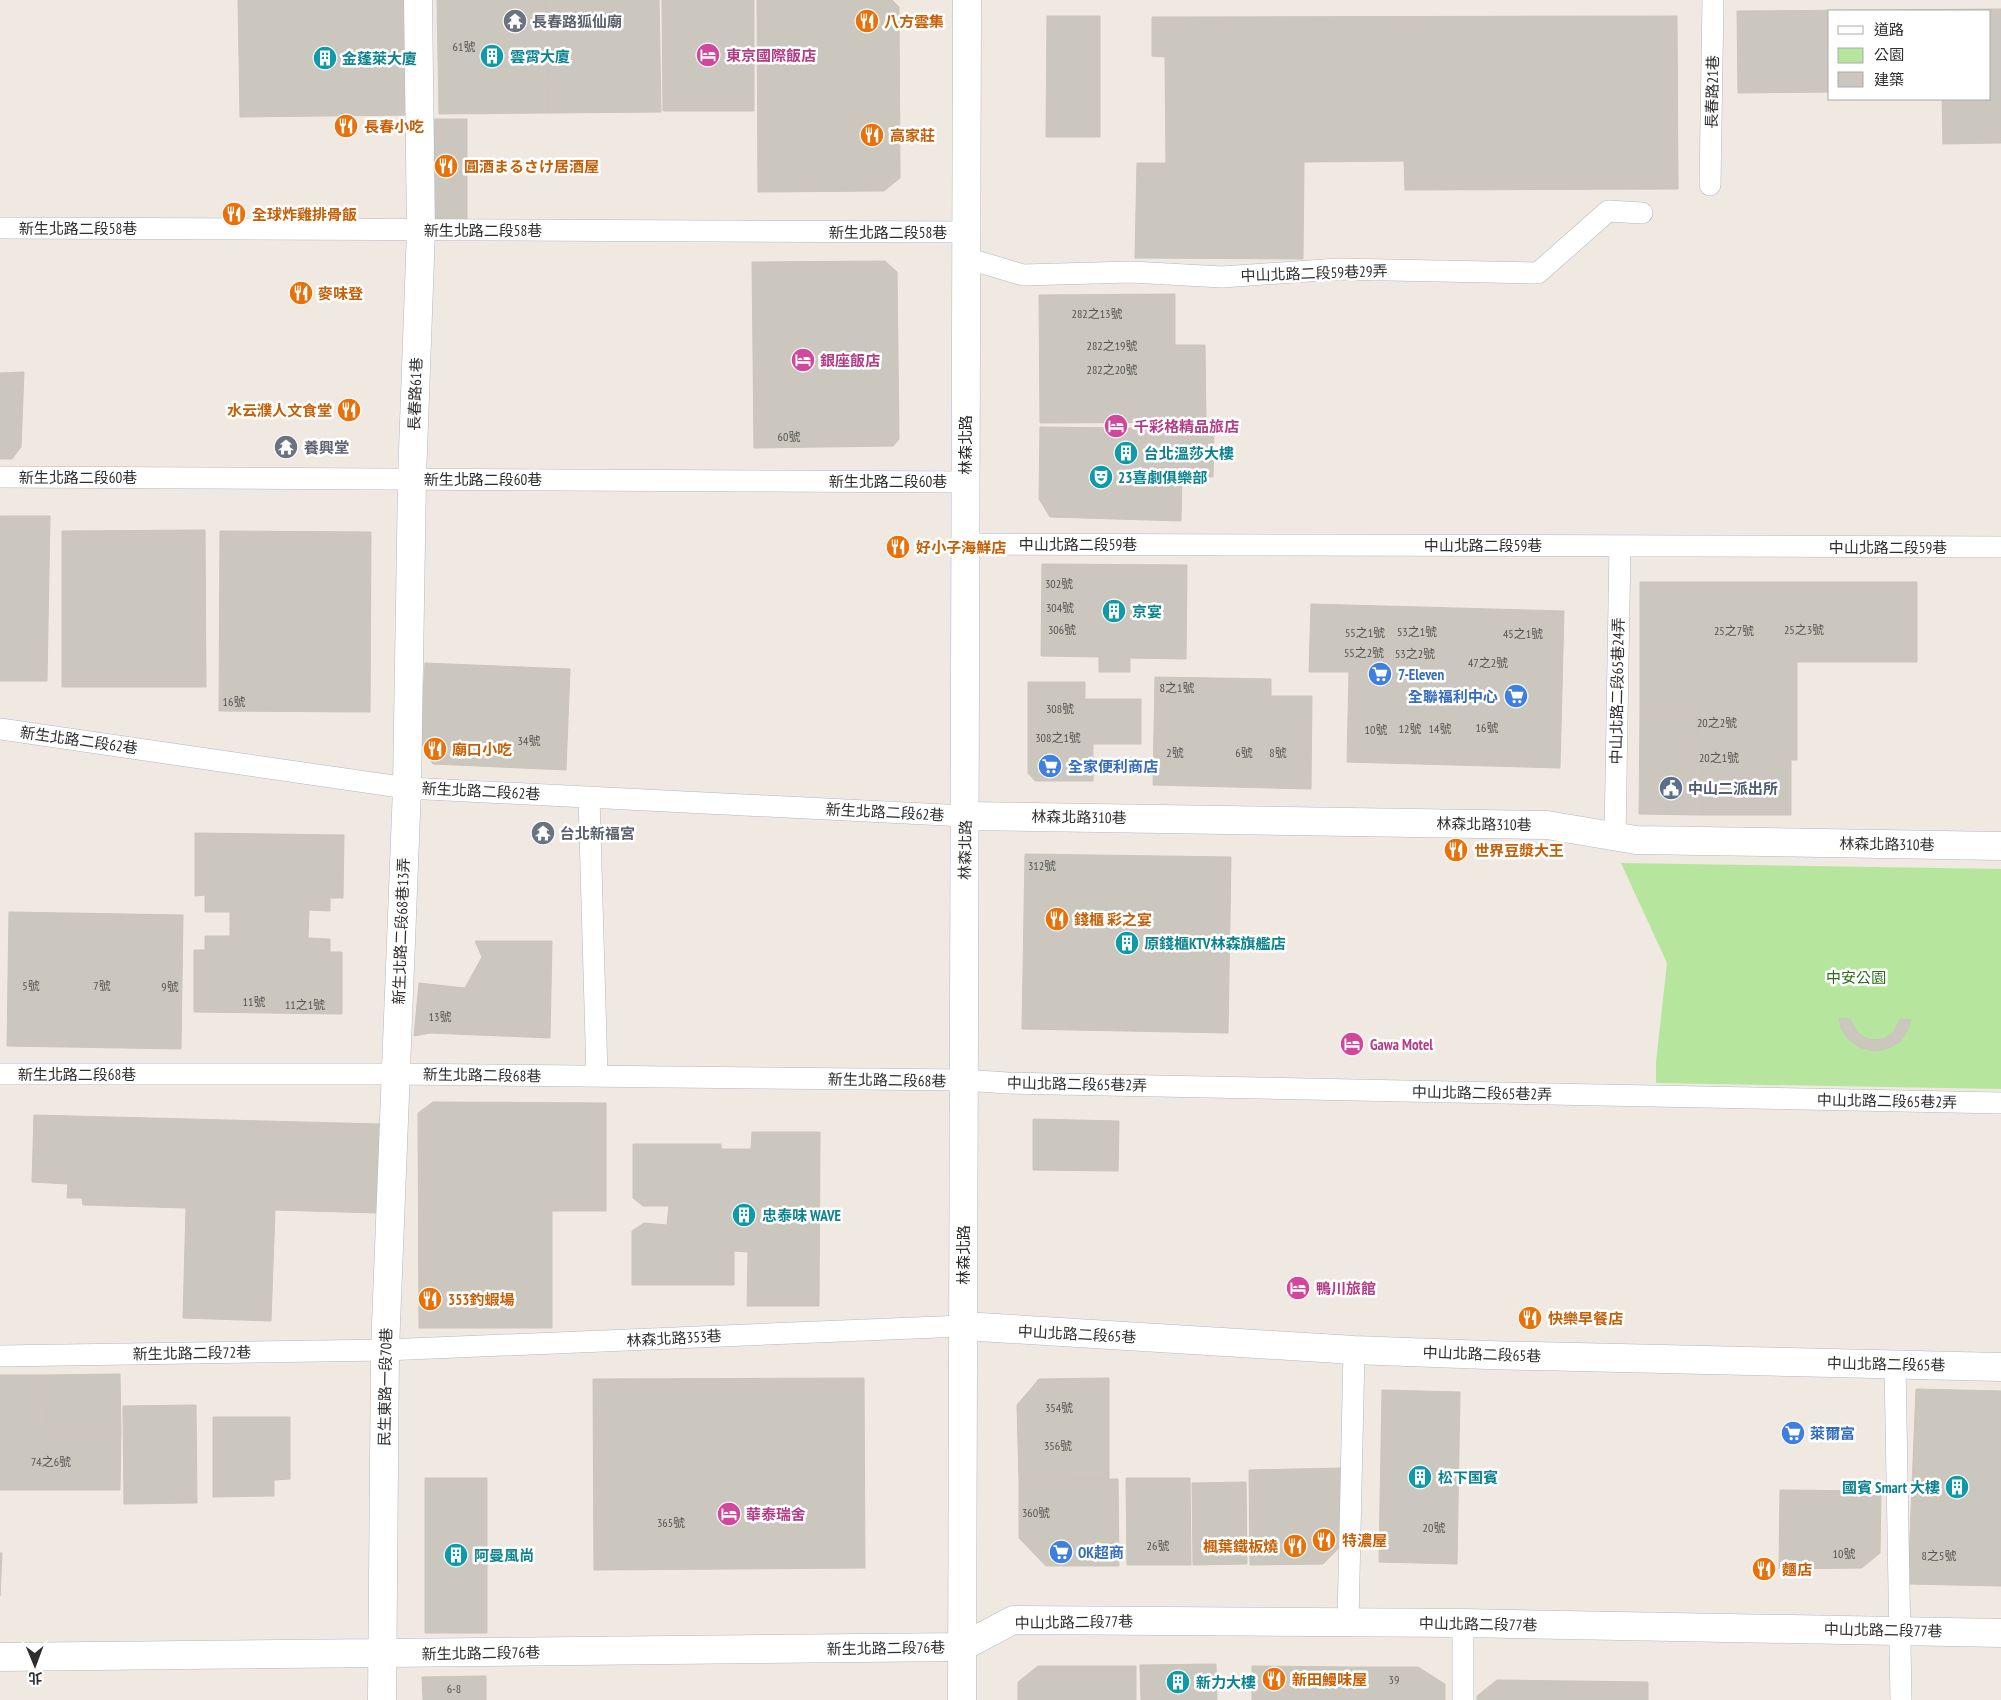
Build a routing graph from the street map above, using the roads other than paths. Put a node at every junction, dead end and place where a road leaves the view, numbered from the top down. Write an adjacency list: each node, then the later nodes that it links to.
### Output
1 (418, 0): 7 (street, 長春路61巷)
2 (967, 0): 8 (street, 林森北路)
3 (1713, 0): 4 (lane, 長春路21巷)
4 (1710, 185)
5 (1642, 213): 8 (lane, 中山北路二段59巷29弄)
6 (0, 228): 7 (lane, 新生北路二段58巷)
7 (421, 230): 8 (lane, 新生北路二段58巷); 10 (street, 長春路61巷)
8 (966, 245): 11 (street, 林森北路)
9 (0, 477): 10 (lane, 新生北路二段60巷)
10 (412, 478): 11 (lane, 新生北路二段60巷); 16 (street, 長春路61巷)
11 (965, 482): 12 (street, 林森北路)
12 (965, 544): 13 (lane, 中山北路二段59巷); 18 (street, 林森北路)
13 (1620, 546): 14 (lane, 中山北路二段59巷); 19 (lane, 中山北路二段65巷24弄)
14 (2001, 547)
15 (0, 729): 16 (lane, 新生北路二段62巷)
16 (407, 788): 17 (lane, 新生北路二段62巷); 22 (street, 新生北路二段68巷13弄)
17 (589, 797): 18 (lane, 新生北路二段62巷); 23 (lane)
18 (965, 816): 19 (street, 林森北路310巷); 24 (street, 林森北路)
19 (1615, 836): 20 (street, 林森北路310巷)
20 (2001, 846)
21 (0, 1074): 22 (lane, 新生北路二段68巷)
22 (395, 1074): 23 (lane, 新生北路二段68巷); 27 (street, 民生東路一段70巷)
23 (597, 1076): 24 (lane, 新生北路二段68巷)
24 (964, 1080): 25 (lane, 中山北路二段65巷2弄); 26 (street, 林森北路)
25 (2001, 1103)
26 (963, 1326): 27 (lane, 林森北路353巷); 28 (street, 中山北路二段65巷); 36 (street, 林森北路)
27 (385, 1350): 29 (lane, 新生北路二段72巷); 37 (street, 民生東路一段70巷)
28 (1354, 1350): 30 (street, 中山北路二段65巷); 32 (lane)
29 (0, 1356)
30 (1895, 1365): 31 (street, 中山北路二段65巷); 34 (lane)
31 (2001, 1367)
32 (1348, 1622): 33 (street, 中山北路二段77巷); 36 (street, 中山北路二段77巷)
33 (1462, 1623): 34 (street, 中山北路二段77巷); 41 (lane)
34 (1901, 1630): 35 (street, 中山北路二段77巷); 42 (lane)
35 (2001, 1633)
36 (962, 1647): 37 (street, 新生北路二段76巷); 40 (street, 林森北路)
37 (381, 1654): 38 (street, 新生北路二段76巷); 39 (street, 民生東路一段70巷)
38 (0, 1657)
39 (382, 1700)
40 (962, 1700)
41 (1463, 1700)
42 (1901, 1700)

